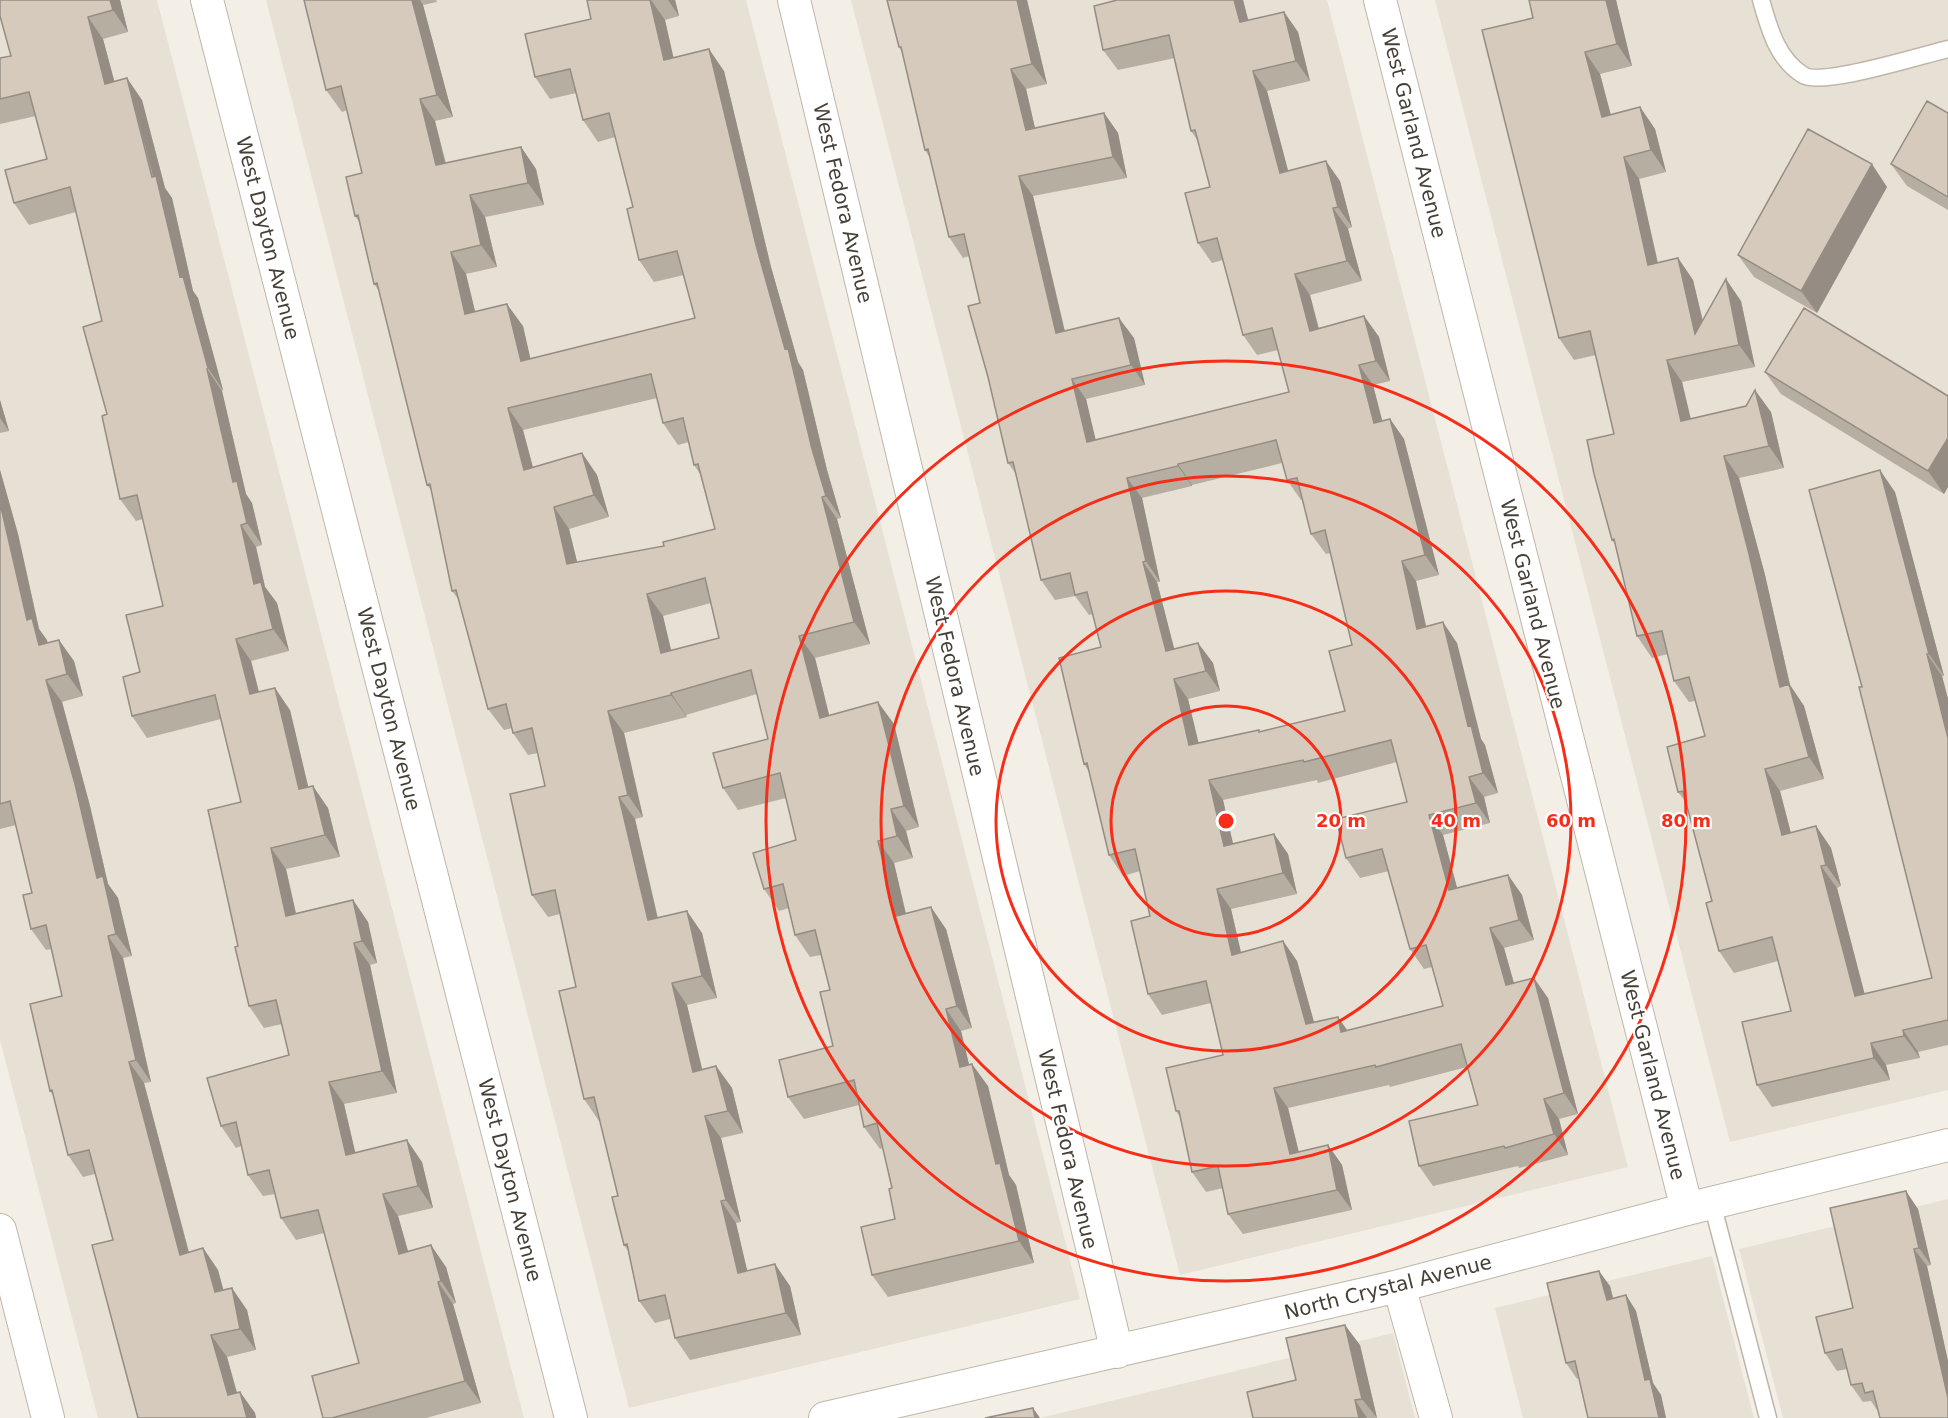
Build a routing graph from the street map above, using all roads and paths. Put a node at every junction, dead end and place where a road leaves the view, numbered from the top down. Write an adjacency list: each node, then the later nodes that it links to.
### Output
1 (207, 0): 13 (street, West Dayton Avenue)
2 (794, 0): 10 (street, West Fedora Avenue)
3 (1380, 0): 7 (street, West Garland Avenue)
4 (1761, 0): 5 (lane)
5 (1948, 49)
6 (1948, 1145): 7 (street, North Crystal Avenue)
7 (1699, 1206): 9 (street, North Crystal Avenue); 16 (lane)
8 (0, 1230): 12 (street)
9 (1399, 1286): 10 (street, North Crystal Avenue); 15 (street)
10 (1117, 1352): 11 (street, North Crystal Avenue)
11 (869, 1413): 14 (street, North Crystal Avenue)
12 (48, 1418)
13 (571, 1418)
14 (825, 1418)
15 (1436, 1418)
16 (1768, 1418)

